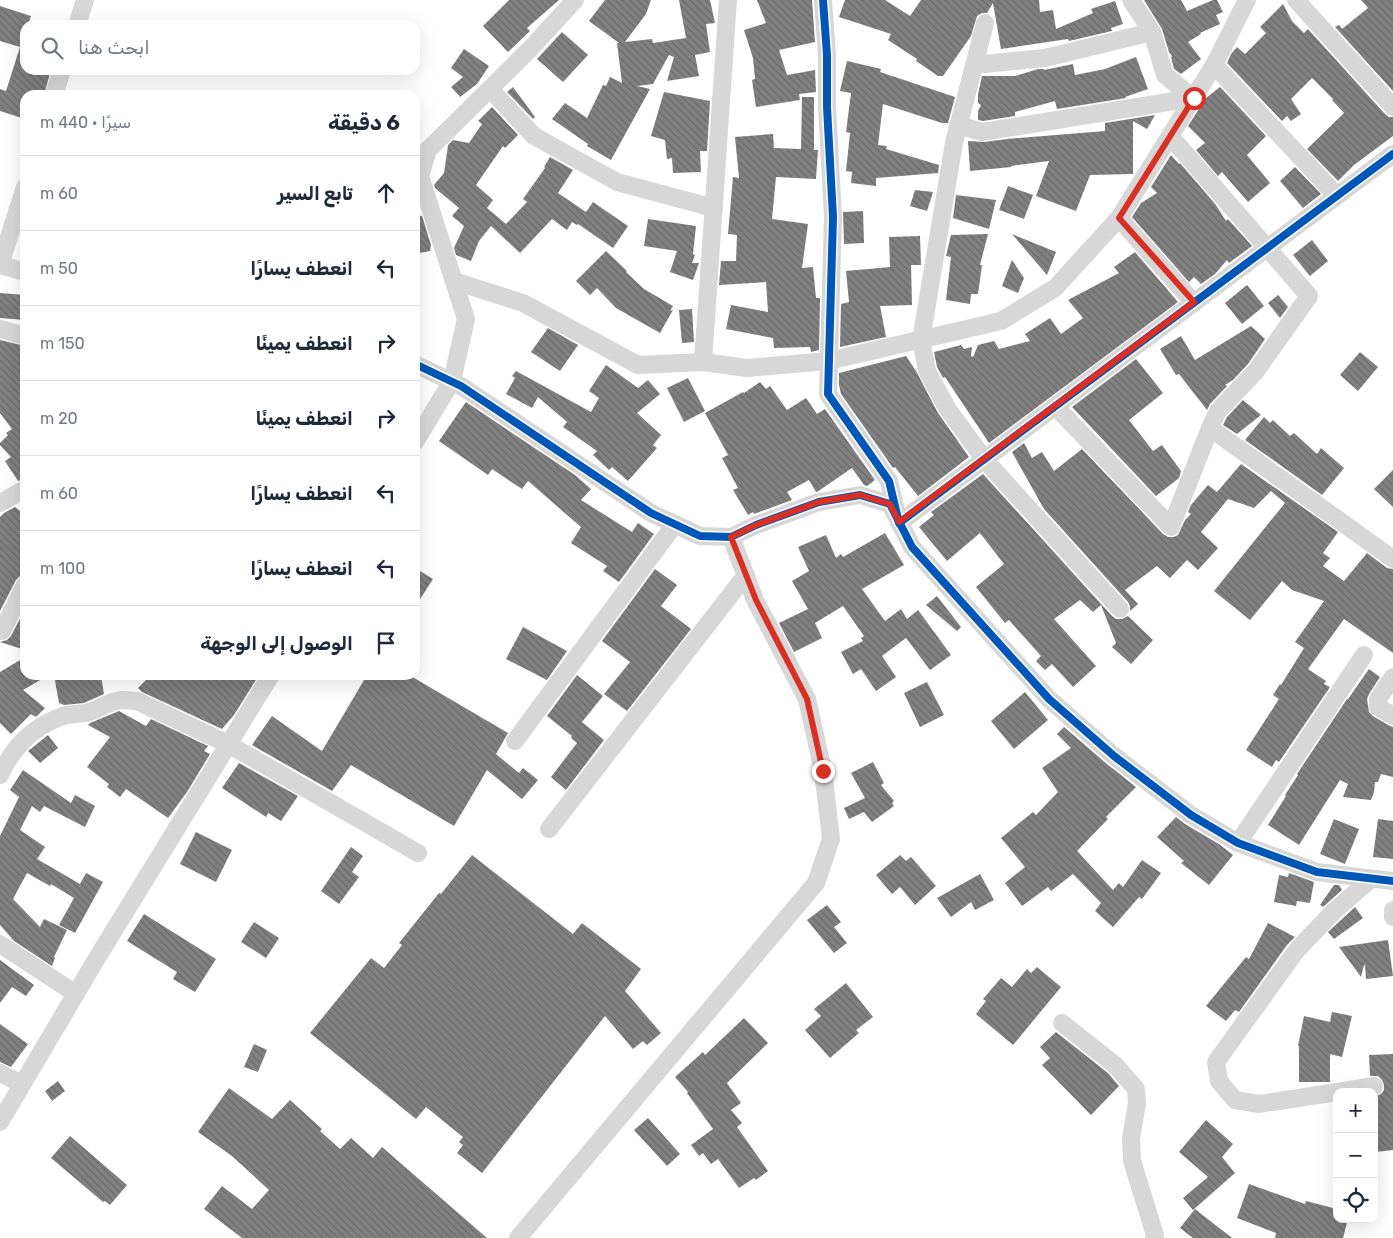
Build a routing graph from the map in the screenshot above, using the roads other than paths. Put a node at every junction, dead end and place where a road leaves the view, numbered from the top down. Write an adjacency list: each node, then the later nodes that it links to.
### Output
1 (85, 0): 8 (street)
2 (575, 0): 14 (street)
3 (728, 0): 23 (street)
4 (824, 0): 33 (street)
5 (1131, 0): 10 (street)
6 (1247, 0): 12 (street)
7 (1296, 0): 17 (street)
8 (79, 20)
9 (985, 23): 11 (street)
10 (1152, 32): 11 (street); 16 (street)
11 (974, 65): 18 (street)
12 (1214, 65): 16 (street); 21 (street)
13 (60, 75): 15 (street)
14 (490, 89): 23 (street); 28 (street)
15 (56, 90)
16 (1194, 98): 18 (street); 19 (street)
17 (1393, 108)
18 (958, 125): 32 (street)
19 (1170, 136): 24 (street); 25 (street)
20 (1393, 154): 21 (street)
21 (1337, 196): 25 (street)
22 (20, 203): 26 (street)
23 (714, 208): 34 (street)
24 (1119, 218): 29 (street); 32 (street)
25 (1268, 248): 29 (street); 38 (street)
26 (0, 265): 27 (street)
27 (20, 271)
28 (454, 281): 34 (street); 36 (street)
29 (1194, 302): 37 (street)
30 (0, 329): 31 (street)
31 (20, 335)
32 (921, 340): 33 (street); 40 (street)
33 (828, 361): 34 (street); 43 (street)
34 (704, 362)
35 (420, 366): 36 (street)
36 (452, 381): 39 (street); 44 (street)
37 (1055, 406): 38 (street); 40 (street)
38 (1210, 428): 46 (street)
39 (420, 434)
40 (984, 459): 43 (street); 49 (street)
41 (20, 492): 42 (street)
42 (0, 503)
43 (899, 522): 45 (street); 59 (street)
44 (675, 524): 45 (street); 55 (street)
45 (731, 537): 47 (street)
46 (1393, 559)
47 (746, 575): 58 (street); 74 (street)
48 (20, 596): 50 (street)
49 (1120, 610)
50 (2, 631)
51 (1364, 655): 59 (street)
52 (1393, 677): 54 (street)
53 (268, 680): 56 (street)
54 (1393, 716)
55 (515, 741)
56 (228, 744): 57 (street); 60 (street); 66 (street)
57 (0, 775)
58 (549, 829)
59 (1238, 843): 61 (street)
60 (418, 853)
61 (1371, 879): 62 (street); 72 (street)
62 (1393, 881)
63 (1393, 910): 64 (street)
64 (1393, 917)
65 (0, 944): 66 (street)
66 (76, 994): 69 (street)
67 (1062, 1023): 75 (street)
68 (0, 1073): 69 (street)
69 (22, 1084): 73 (street)
70 (1374, 1086): 71 (street)
71 (1362, 1088)
72 (1333, 1093)
73 (0, 1122)
74 (518, 1238)
75 (1154, 1238)

